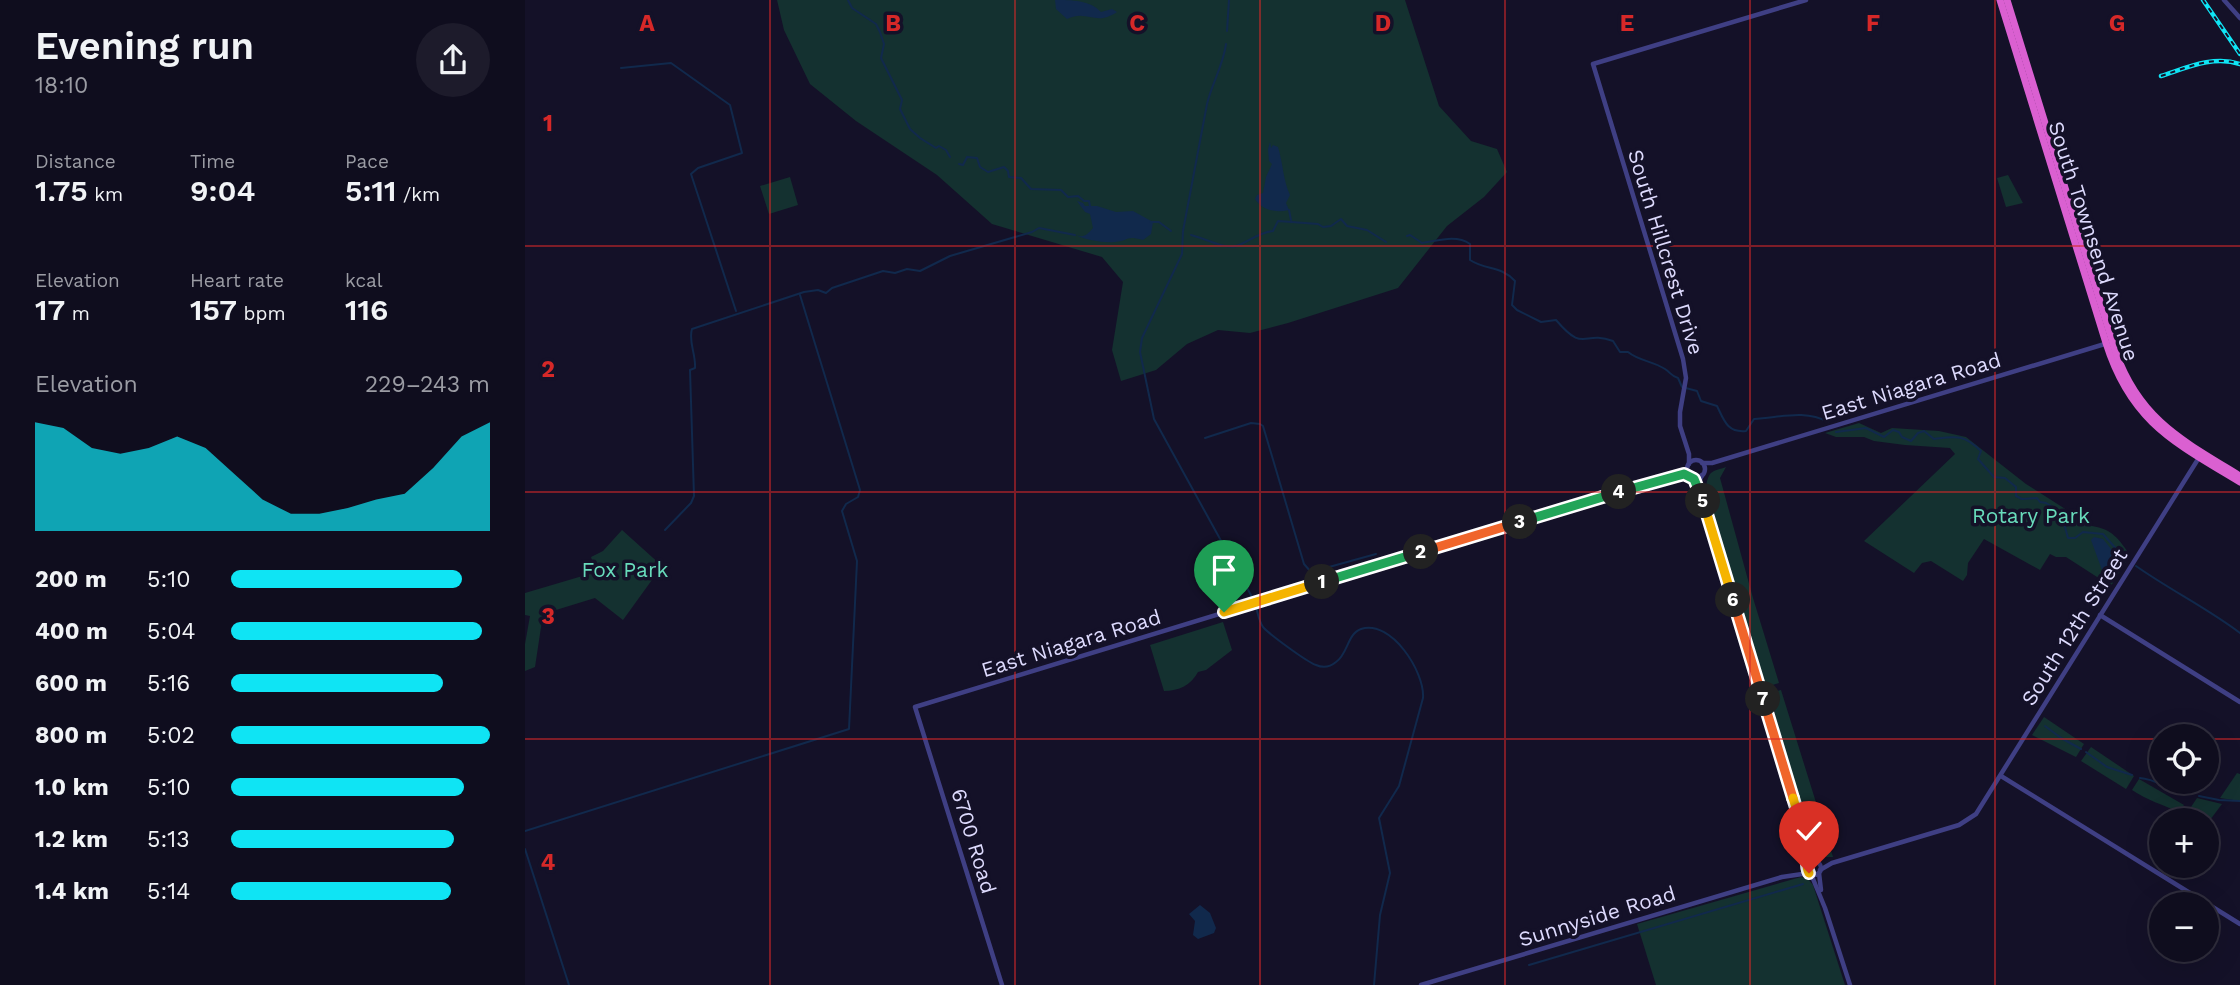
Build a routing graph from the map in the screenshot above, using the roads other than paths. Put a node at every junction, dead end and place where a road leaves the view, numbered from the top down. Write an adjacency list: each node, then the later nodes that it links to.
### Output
1 (1807, 0): 7 (street, South Hillcrest Drive)
2 (2000, 0): 6 (highway, South Townsend Avenue)
3 (2007, 0): 6 (highway, South Townsend Avenue)
4 (2224, 0): 5 (street)
5 (2240, 18)
6 (2109, 342): 8 (highway, South Townsend Avenue); 9 (street, East Niagara Road)
7 (1688, 450): 10 (street, South Hillcrest Drive); 11 (street, South Hillcrest Drive)
8 (2201, 455): 15 (highway, South Townsend Avenue); 16 (highway, South Townsend Avenue); 18 (street, South 12th Street)
9 (1720, 461): 10 (street, East Niagara Road); 13 (street, East Niagara Road)
10 (1700, 462): 11 (street); 13 (street)
11 (1688, 465): 12 (street, East Niagara Road); 14 (street)
12 (1677, 474): 14 (street, East Niagara Road); 20 (street, East Niagara Road)
13 (1703, 474): 14 (street); 17 (street)
14 (1690, 475): 17 (street)
15 (2240, 476)
16 (2240, 482)
17 (1702, 497): 22 (street)
18 (2099, 615): 19 (street); 21 (street, South 12th Street)
19 (2240, 702)
20 (915, 707): 31 (street, 6700 Road)
21 (2001, 776): 24 (street, South 12th Street); 30 (street)
22 (1806, 844): 23 (street); 25 (street)
23 (1817, 861): 24 (street); 25 (street, Sunnyside Road); 26 (street)
24 (1832, 863): 26 (street)
25 (1808, 864): 27 (street); 28 (street, Sunnyside Road)
26 (1820, 871): 27 (street, Sunnyside Road); 29 (street)
27 (1810, 874): 28 (street, Sunnyside Road); 29 (street)
28 (1782, 877): 32 (street, Sunnyside Road)
29 (1825, 908): 33 (street)
30 (2240, 924)
31 (1002, 985)
32 (1422, 985)
33 (1850, 985)

